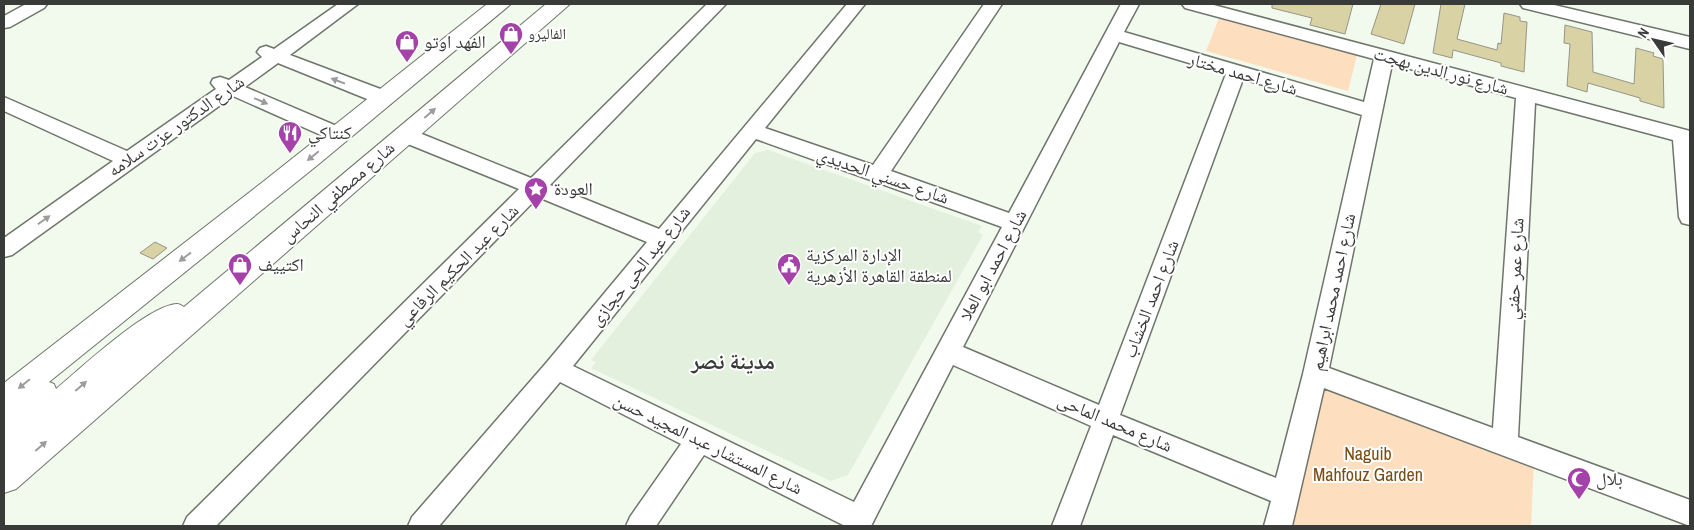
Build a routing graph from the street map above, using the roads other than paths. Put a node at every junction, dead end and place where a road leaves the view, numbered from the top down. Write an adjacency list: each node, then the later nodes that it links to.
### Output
1 (36, 4): 14 (street)
2 (329, 4): 18 (street, شارع الدكتور عزت سلامه)
3 (349, 4): 18 (street, شارع الدكتور عزت سلامه)
4 (500, 4): 23 (main road)
5 (557, 4): 28 (main road, شارع مصطفي النحاس, one-way to 5)
6 (717, 4): 32 (street, شارع عبد الحكيم الرفاعي)
7 (856, 4): 26 (street, شارع عبد الحى حجازى)
8 (993, 4): 31 (street)
9 (1130, 4): 16 (street, شارع احمد ابو العلا)
10 (1191, 4): 13 (street, شارع نور الدين بهجت)
11 (1529, 4): 17 (street)
12 (1580, 4): 15 (street)
13 (1259, 12): 19 (street, شارع نور الدين بهجت)
14 (4, 24)
15 (1690, 29)
16 (1114, 35): 20 (street, شارع احمد مختار); 34 (street, شارع احمد ابو العلا)
17 (1690, 43)
18 (268, 53): 21 (street, شارع الدكتور عزت سلامه); 23 (street, one-way to 18)
19 (1384, 56): 22 (street, شارع نور الدين بهجت); 25 (street, شارع احمد محمد ابراهيم)
20 (1236, 72): 25 (street, شارع احمد مختار); 44 (street, شارع احمد الخشاب)
21 (223, 85): 27 (street, one-way to 27); 30 (street, شارع الدكتور عزت سلامه)
22 (1526, 94): 29 (street, شارع نور الدين بهجت); 47 (street, شارع عمر حفني)
23 (384, 98): 27 (main road)
24 (9, 111): 30 (street)
25 (1372, 111): 42 (street, شارع احمد محمد ابراهيم)
26 (751, 130): 31 (street, شارع حسني الحديدي); 36 (street, شارع عبد الحى حجازى)
27 (339, 135): 38 (main road, one-way to 38)
28 (404, 135): 32 (street); 39 (main road, شارع مصطفي النحاس)
29 (1687, 137): 33 (street)
30 (120, 157): 35 (street, شارع الدكتور عزت سلامه); 37 (street, شارع الدكتور عزت سلامه, one-way to 30)
31 (878, 174): 34 (street, شارع حسني الحديدي)
32 (536, 187): 36 (street); 53 (street, شارع عبد الحكيم الرفاعي)
33 (1690, 207)
34 (1015, 223): 40 (street, شارع احمد ابو العلا)
35 (4, 229)
36 (662, 239): 41 (street, شارع عبد الحى حجازى)
37 (4, 248)
38 (158, 278): 43 (main road, one-way to 43); 45 (main road)
39 (203, 308): 48 (main road, one-way to 39); 49 (main road, شارع مصطفي النحاس, one-way to 39)
40 (947, 351): 44 (street, شارع محمد الماحى); 52 (street, شارع احمد ابو العلا)
41 (556, 369): 46 (street, شارع المستشار عبد المجيد حسن); 54 (street, شارع عبد الحى حجازى)
42 (1315, 374): 47 (street); 50 (street, شارع احمد محمد ابراهيم)
43 (4, 401)
44 (1105, 420): 50 (street, شارع محمد الماحى); 56 (street, شارع احمد الخشاب)
45 (4, 426)
46 (698, 440): 52 (street, شارع المستشار عبد المجيد حسن); 55 (street)
47 (1505, 444): 51 (street)
48 (4, 452)
49 (4, 478)
50 (1285, 494): 57 (street, شارع احمد محمد ابراهيم)
51 (1690, 513)
52 (858, 523)
53 (197, 526)
54 (422, 526)
55 (640, 526)
56 (1066, 526)
57 (1278, 526)

